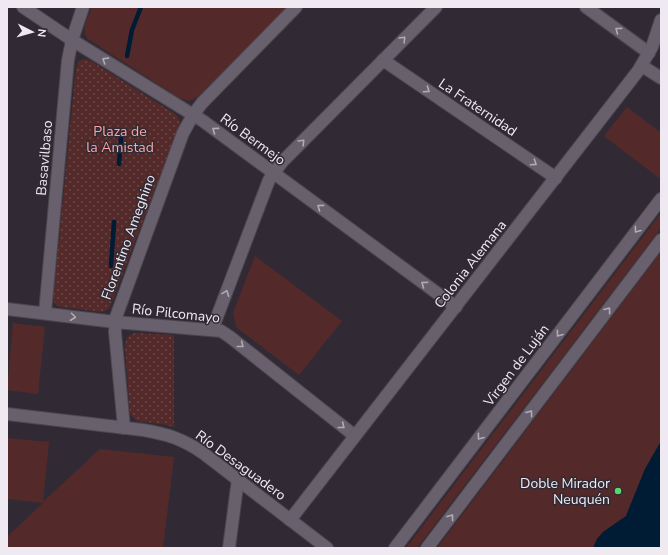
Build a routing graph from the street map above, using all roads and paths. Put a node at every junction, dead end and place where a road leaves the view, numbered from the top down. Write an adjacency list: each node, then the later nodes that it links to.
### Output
1 (23, 7): 7 (street, Río Bermejo)
2 (83, 7): 7 (street, Basavilbaso)
3 (296, 7): 12 (street, Florentino Ameghino)
4 (436, 7): 9 (street, one-way to 4)
5 (586, 7): 8 (street, one-way to 5)
6 (661, 20): 8 (street, Colonia Alemana)
7 (72, 40): 12 (street, Río Bermejo, one-way to 7); 19 (street, Basavilbaso)
8 (649, 53): 10 (street, Colonia Alemana)
9 (383, 60): 13 (street, one-way to 9); 14 (street, La Fraternidad, one-way to 14)
10 (642, 66): 11 (street); 14 (street, Colonia Alemana)
11 (661, 78)
12 (193, 115): 13 (street, Río Bermejo, one-way to 12); 20 (street, Florentino Ameghino)
13 (274, 173): 17 (street, Río Bermejo, one-way to 13); 21 (street, one-way to 13)
14 (556, 178): 17 (street, Colonia Alemana)
15 (661, 199): 29 (street, Virgen de Luján, one-way to 29)
16 (661, 240): 30 (street, one-way to 16)
17 (456, 307): 24 (street, Colonia Alemana)
18 (7, 309): 19 (street, Río Pilcomayo)
19 (45, 313): 20 (street, Río Pilcomayo, one-way to 20)
20 (115, 322): 21 (street, Río Pilcomayo); 23 (street, Florentino Ameghino)
21 (212, 330): 24 (street, Río Pilcomayo, one-way to 24)
22 (7, 414): 23 (street, Río Desaguadero)
23 (124, 428): 25 (street, Río Desaguadero)
24 (356, 436): 26 (street, Colonia Alemana)
25 (238, 479): 26 (street, Río Desaguadero); 27 (street)
26 (290, 520): 28 (street, Río Desaguadero)
27 (229, 548)
28 (327, 548)
29 (395, 548)
30 (427, 548)

